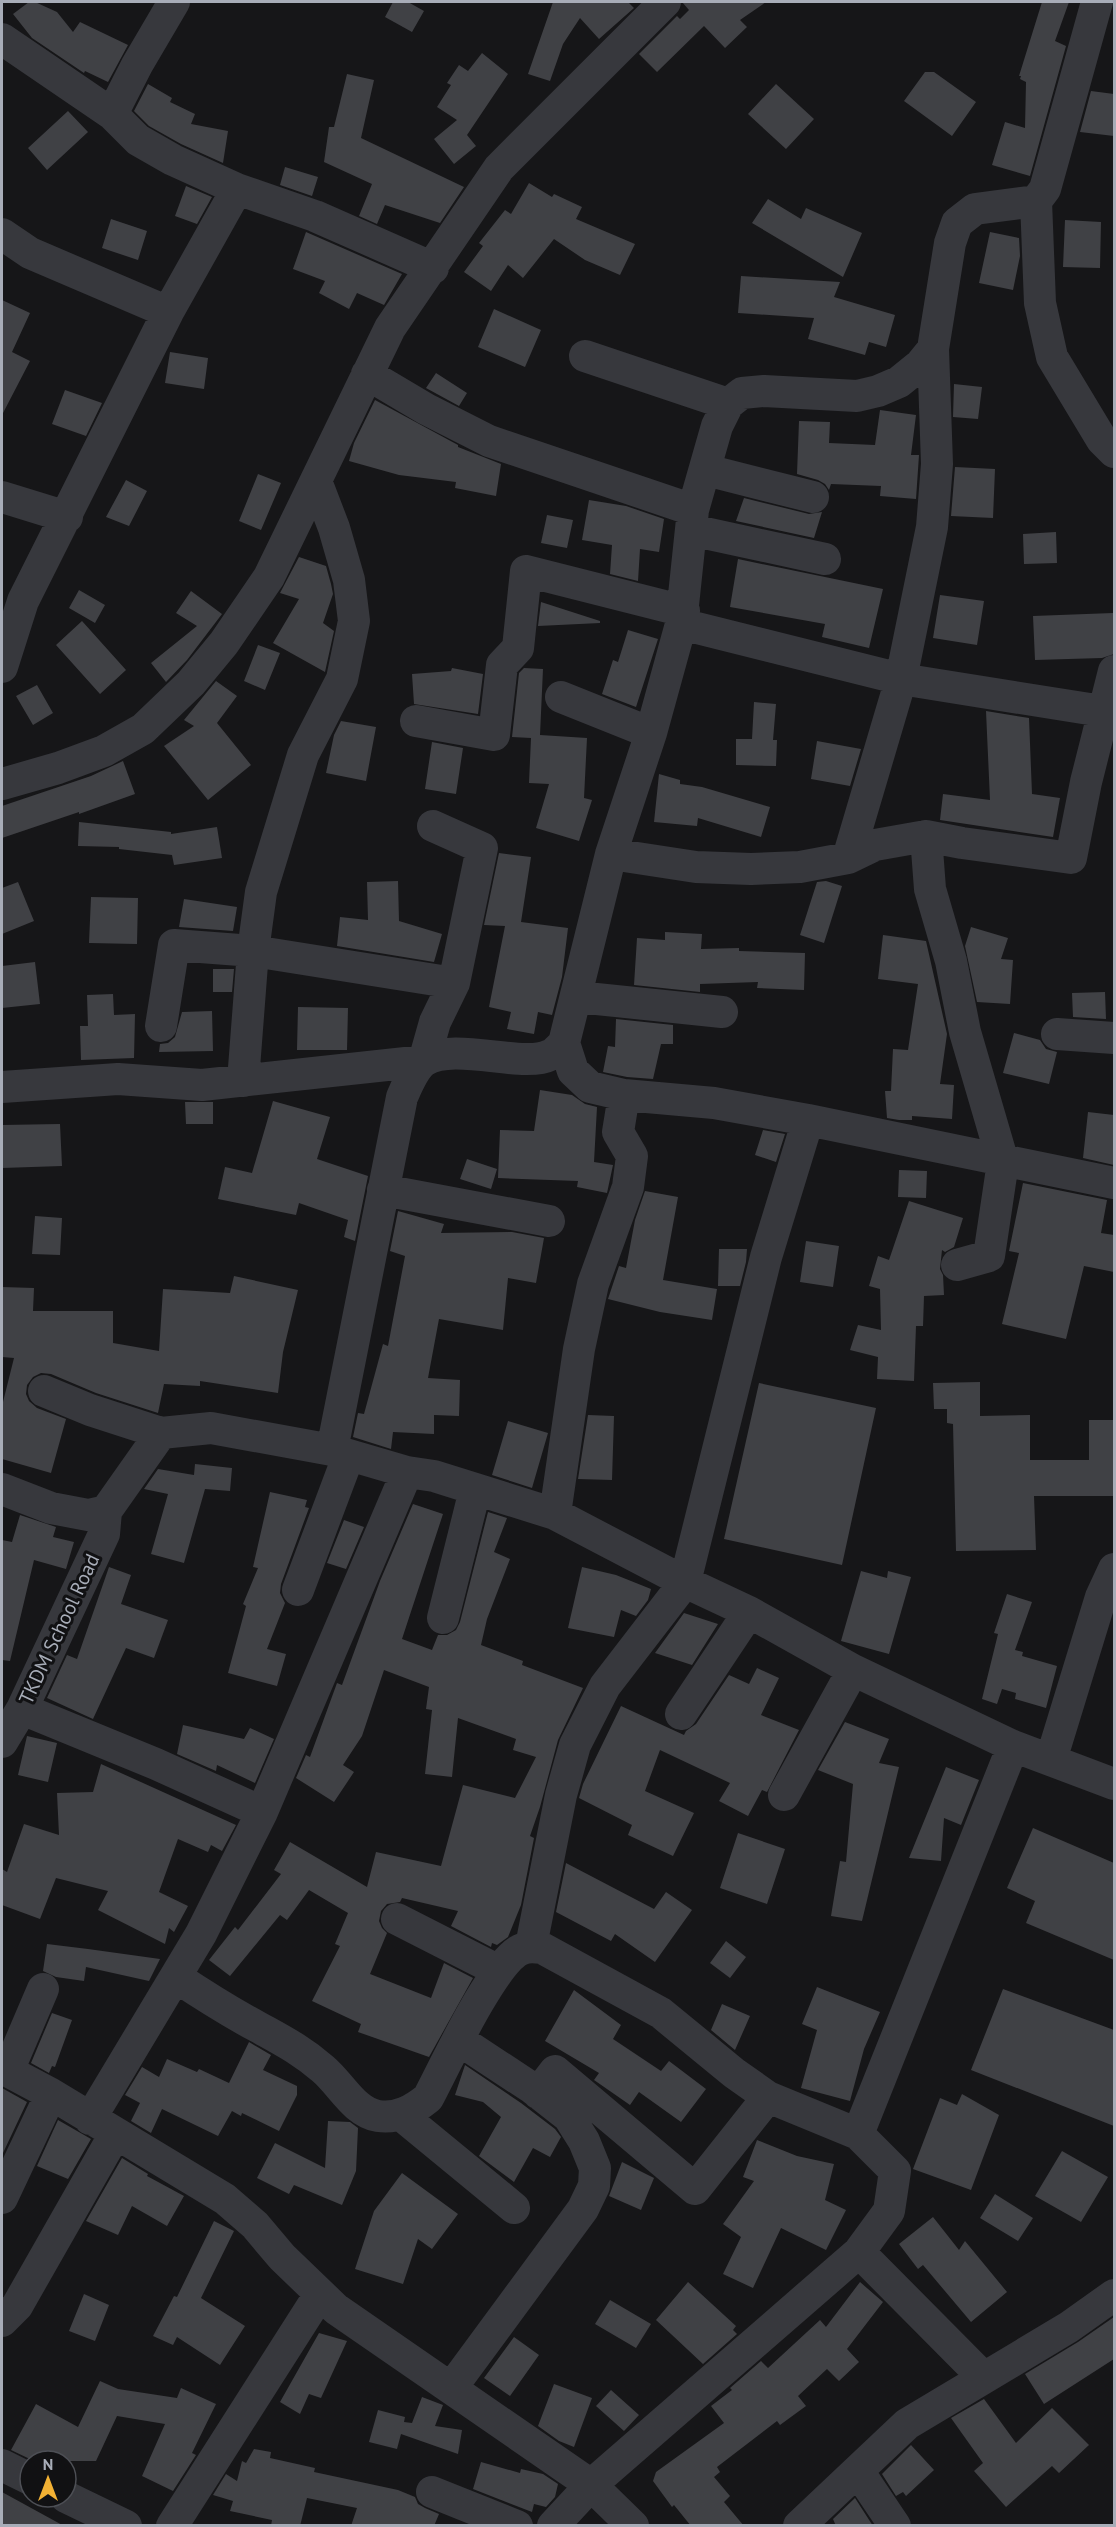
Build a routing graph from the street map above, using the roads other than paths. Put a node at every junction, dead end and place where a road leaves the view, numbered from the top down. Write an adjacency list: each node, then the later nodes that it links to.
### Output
1 (174, 2): 5 (street)
2 (665, 2): 9 (street)
3 (1096, 2): 7 (street)
4 (2, 39): 5 (street)
5 (112, 114): 6 (street)
6 (237, 189): 9 (street); 10 (street)
7 (1036, 201): 11 (street); 15 (street)
8 (2, 234): 10 (street)
9 (433, 268): 13 (street)
10 (168, 312): 20 (street)
11 (933, 349): 14 (street); 26 (street)
12 (585, 356): 14 (street)
13 (367, 374): 17 (street); 21 (street)
14 (728, 404): 16 (street)
15 (1114, 452)
16 (706, 470): 19 (street); 21 (street)
17 (316, 481): 31 (street); 36 (street)
18 (2, 497): 20 (street)
19 (813, 497)
20 (67, 517): 24 (street)
21 (692, 520): 22 (street); 23 (street)
22 (825, 559)
23 (683, 617): 26 (street); 29 (street); 30 (street)
24 (2, 667)
25 (1114, 671): 28 (street)
26 (901, 679): 28 (street); 35 (street)
27 (561, 697): 30 (street)
28 (1108, 713): 33 (street)
29 (416, 721)
30 (651, 733): 34 (street)
31 (2, 784)
32 (433, 826): 37 (street)
33 (926, 836): 35 (street); 49 (street)
34 (611, 854): 35 (street); 38 (street)
35 (848, 858)
36 (253, 951): 37 (street); 40 (street); 45 (street)
37 (454, 983): 44 (street)
38 (577, 997): 39 (street); 43 (street)
39 (723, 1012)
40 (161, 1026)
41 (1057, 1034): 42 (street)
42 (1114, 1038)
43 (564, 1043): 44 (street); 47 (street)
44 (424, 1061): 45 (street); 51 (street)
45 (243, 1081): 46 (street)
46 (2, 1087)
47 (624, 1095): 48 (street); 61 (street)
48 (808, 1120): 49 (street); 63 (street)
49 (1003, 1162): 50 (street); 53 (street)
50 (1114, 1183)
51 (383, 1190): 52 (street); 56 (street)
52 (549, 1221)
53 (957, 1265)
54 (44, 1391): 55 (street)
55 (161, 1432): 56 (street); 60 (street)
56 (340, 1454): 57 (street); 64 (street)
57 (407, 1472): 59 (street); 75 (street)
58 (2, 1489): 60 (street)
59 (475, 1490): 61 (street); 66 (street)
60 (106, 1511): 68 (street, TKDM School Road)
61 (555, 1514): 63 (street)
62 (1114, 1569): 72 (street)
63 (685, 1582): 65 (street); 77 (street)
64 (298, 1590)
65 (749, 1612): 67 (street); 69 (street)
66 (442, 1618)
67 (853, 1670): 71 (street); 74 (street)
68 (22, 1709): 70 (street, TKDM School Road); 75 (street)
69 (681, 1714)
70 (2, 1742)
71 (1013, 1746): 72 (street); 88 (street)
72 (1051, 1760): 73 (street)
73 (1114, 1784)
74 (784, 1795)
75 (262, 1812): 79 (street)
76 (397, 1919): 78 (street)
77 (531, 1946): 78 (street); 85 (street)
78 (497, 1970): 81 (street)
79 (176, 1977): 86 (street); 87 (street)
80 (43, 1989): 82 (street)
81 (459, 2040): 83 (street); 86 (street)
82 (5, 2070): 84 (street)
83 (538, 2093): 85 (street); 96 (street)
84 (51, 2094): 87 (street); 89 (street)
85 (768, 2097): 88 (street)
86 (401, 2115): 90 (street)
87 (102, 2127): 92 (street); 94 (street)
88 (858, 2134): 91 (street)
89 (2, 2198)
90 (514, 2208)
91 (859, 2252): 95 (street); 100 (street)
92 (320, 2294): 96 (street); 104 (street)
93 (1114, 2295): 95 (street)
94 (2, 2321)
95 (984, 2378): 98 (street)
96 (452, 2387): 100 (street)
97 (2, 2465): 99 (street)
98 (858, 2471): 108 (street); 109 (street)
99 (18, 2473)
100 (591, 2485): 106 (street); 107 (street)
101 (432, 2492): 105 (street)
102 (78, 2503): 103 (street)
103 (126, 2526)
104 (172, 2526)
105 (517, 2526)
106 (553, 2526)
107 (633, 2526)
108 (799, 2526)
109 (895, 2526)

